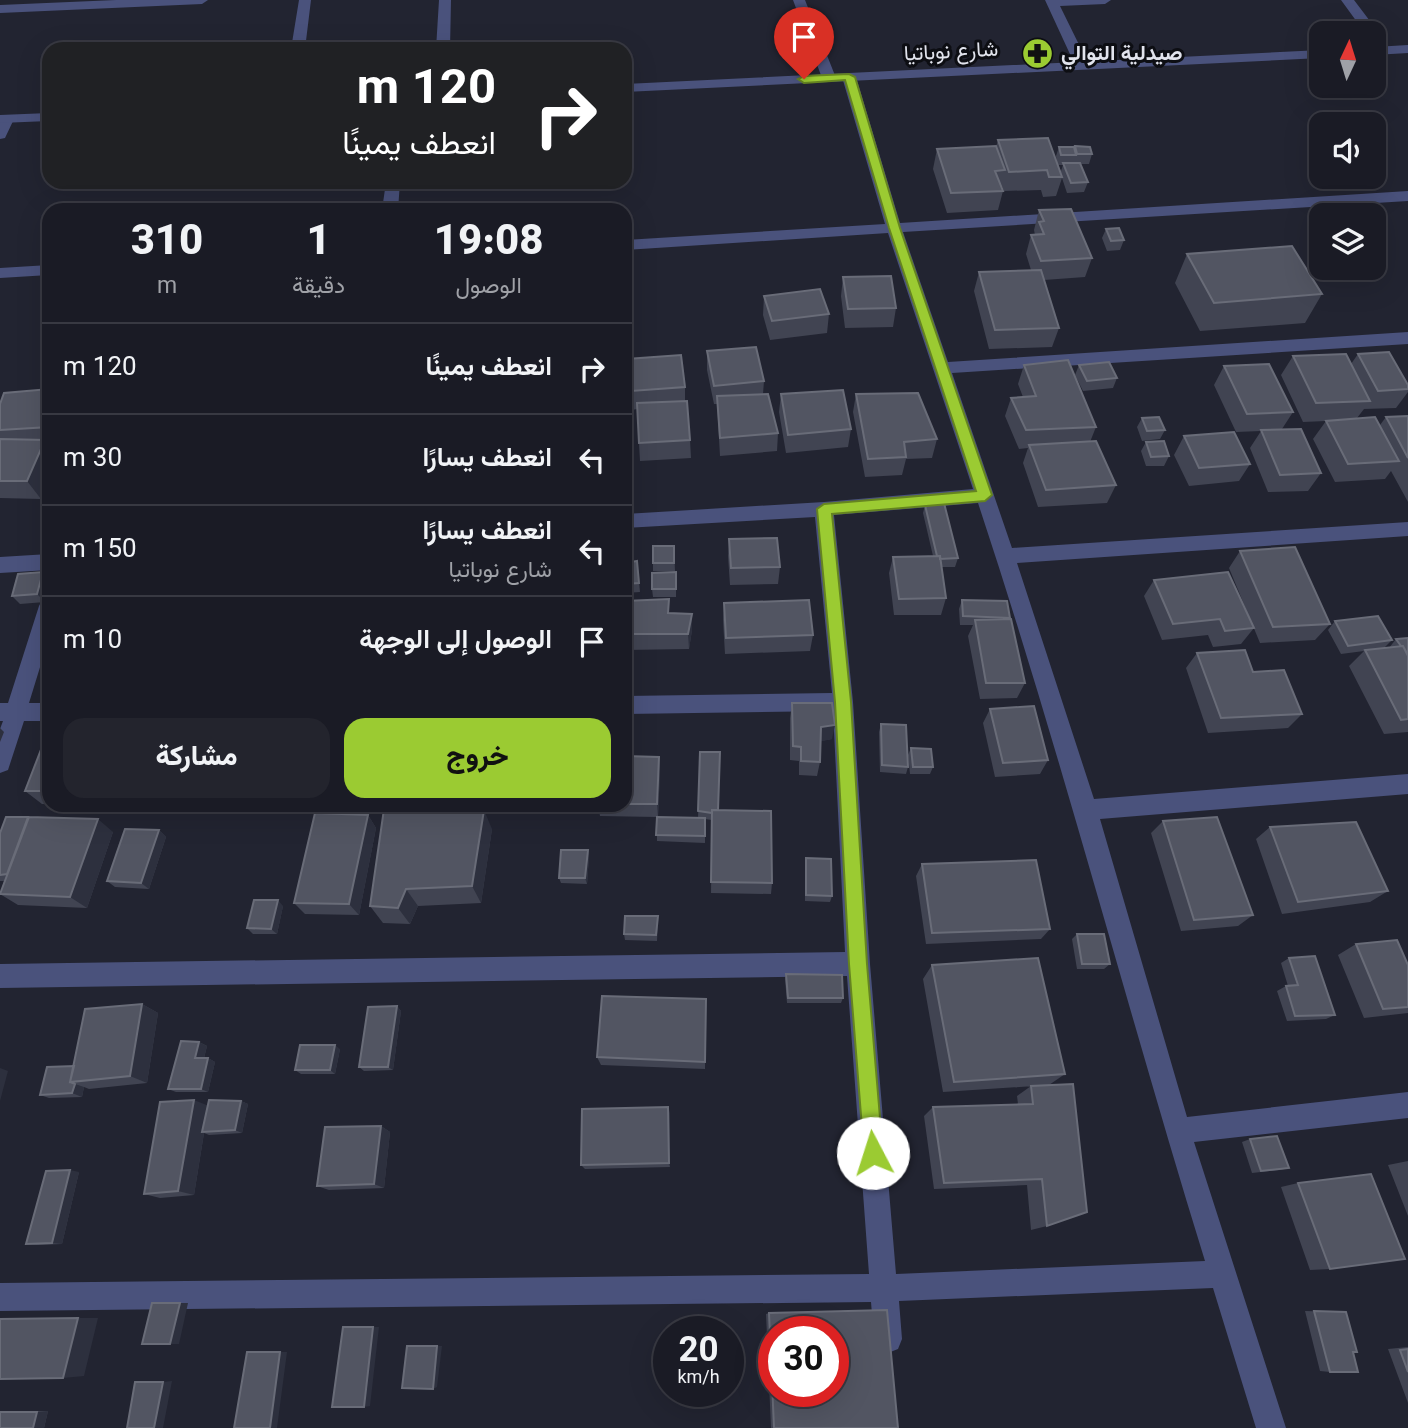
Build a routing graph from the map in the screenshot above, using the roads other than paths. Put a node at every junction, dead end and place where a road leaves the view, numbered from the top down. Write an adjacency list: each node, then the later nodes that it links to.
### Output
1 (202, 0): 8 (street)
2 (305, 0): 10 (street)
3 (445, 0): 11 (street)
4 (799, 0): 16 (street)
5 (1105, 0): 7 (street)
6 (1347, 0): 9 (street)
7 (1052, 1): 15 (street)
8 (0, 9)
9 (1363, 21)
10 (299, 42)
11 (443, 42)
12 (1408, 49): 13 (street)
13 (1386, 51)
14 (1309, 55): 15 (street, شارع نوباتيا)
15 (1082, 65): 16 (street, شارع نوباتيا)
16 (839, 78): 17 (street, شارع نوباتيا); 22 (street)
17 (632, 88)
18 (42, 117): 19 (street)
19 (3, 119): 20 (street)
20 (0, 135)
21 (1408, 196): 22 (street)
22 (894, 228): 23 (street); 27 (street)
23 (632, 244)
24 (42, 270): 25 (street)
25 (0, 273)
26 (1408, 338): 27 (street)
27 (943, 368): 28 (street)
28 (985, 495): 29 (street); 32 (street)
29 (824, 509): 30 (street); 36 (street)
30 (632, 521)
31 (1408, 529): 32 (street)
32 (1005, 556): 42 (street)
33 (42, 562): 34 (street)
34 (0, 565)
35 (42, 624): 38 (street)
36 (843, 702): 37 (street); 43 (street)
37 (632, 705)
38 (8, 712): 39 (street); 40 (street)
39 (42, 712)
40 (0, 763)
41 (1408, 784): 42 (street)
42 (1086, 810): 46 (street)
43 (858, 964): 44 (street); 48 (street)
44 (0, 976)
45 (1408, 1105): 46 (street)
46 (1178, 1131): 47 (street)
47 (1222, 1273): 48 (street); 51 (street)
48 (885, 1288): 49 (street); 50 (street)
49 (0, 1297)
50 (889, 1358)
51 (1271, 1428)

